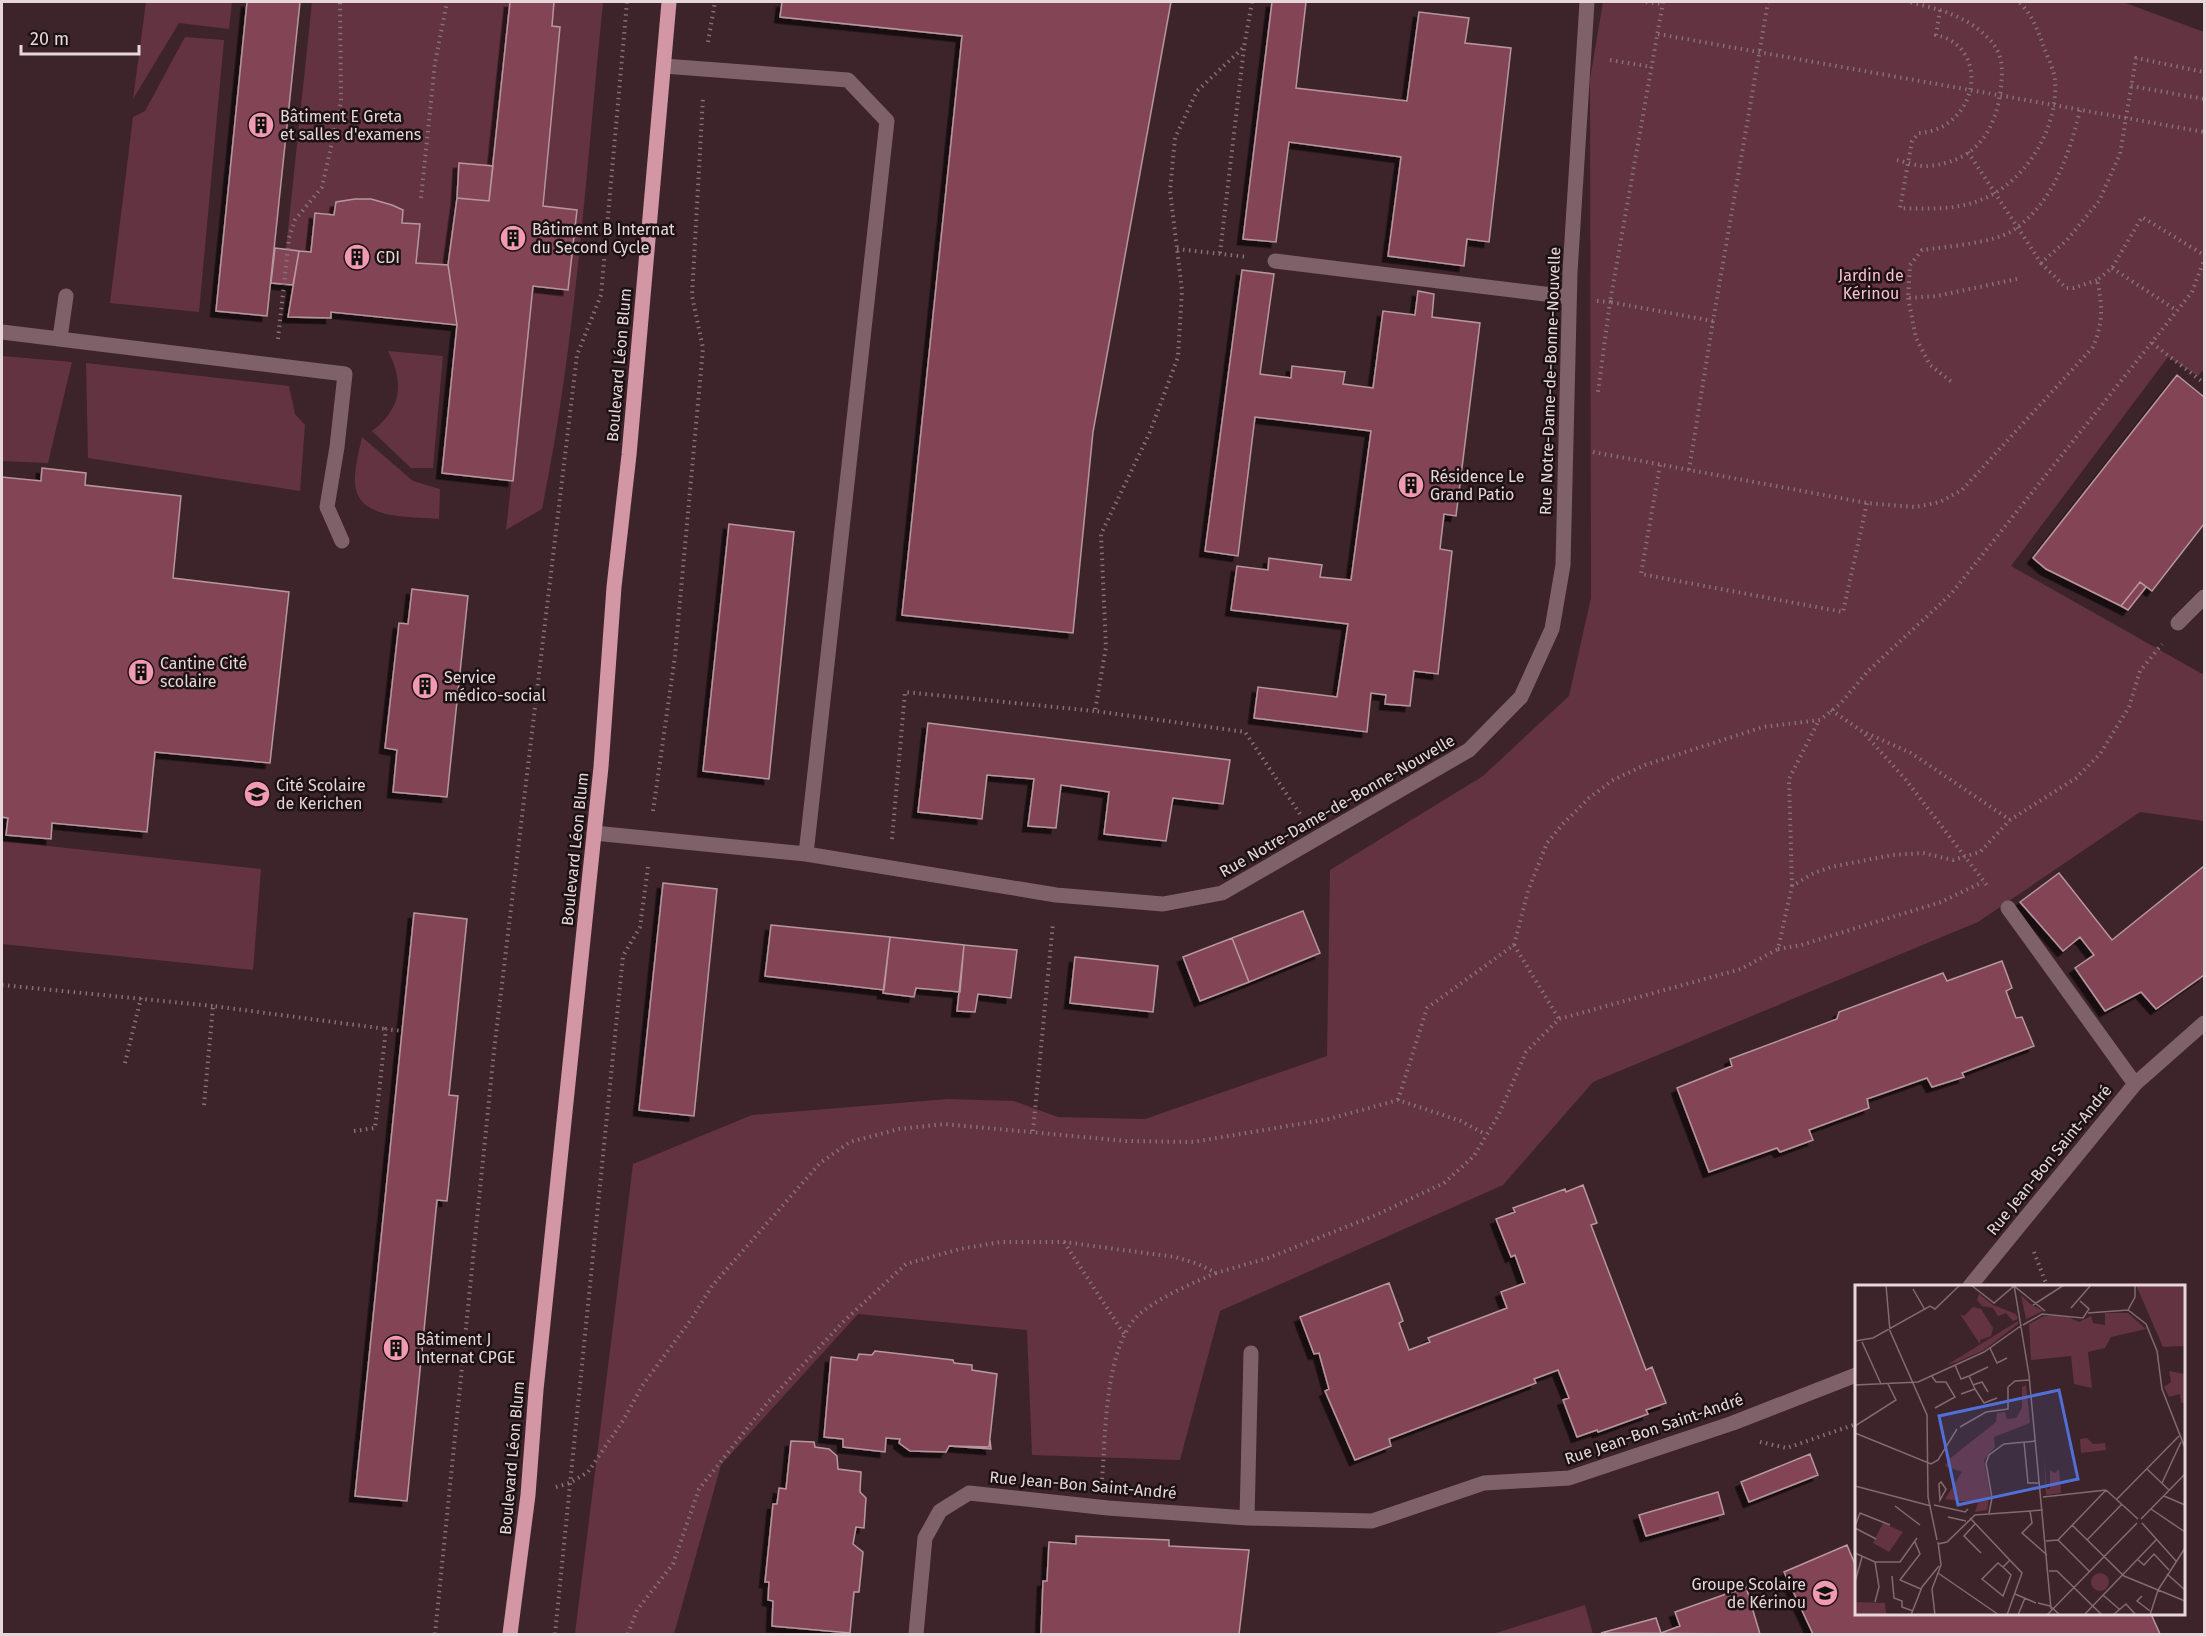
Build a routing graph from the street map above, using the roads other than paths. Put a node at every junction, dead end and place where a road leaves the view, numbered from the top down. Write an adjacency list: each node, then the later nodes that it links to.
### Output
1 (669, 2): 3 (main road, Boulevard Léon Blum)
2 (1587, 2): 6 (street, Rue Notre-Dame-de-Bonne-Nouvelle)
3 (664, 66): 12 (main road, Boulevard Léon Blum); 13 (street)
4 (1275, 261): 6 (street)
5 (66, 296): 8 (street)
6 (1569, 297): 13 (street, Rue Notre-Dame-de-Bonne-Nouvelle)
7 (2, 332): 8 (street)
8 (60, 338): 9 (street)
9 (342, 542)
10 (2205, 597): 11 (street)
11 (2178, 623)
12 (594, 833): 13 (street, Rue Notre-Dame-de-Bonne-Nouvelle); 21 (main road, Boulevard Léon Blum)
13 (806, 854)
14 (2008, 908): 16 (street, Rue Jean-Bon Saint-André)
15 (2205, 1023): 16 (street, Rue Jean-Bon Saint-André)
16 (2135, 1084): 17 (street, Rue Jean-Bon Saint-André)
17 (1972, 1285)
18 (1251, 1353): 20 (street)
19 (1855, 1376): 20 (street, Rue Jean-Bon Saint-André)
20 (1247, 1518): 22 (street, Rue Jean-Bon Saint-André)
21 (510, 1635)
22 (916, 1635)

